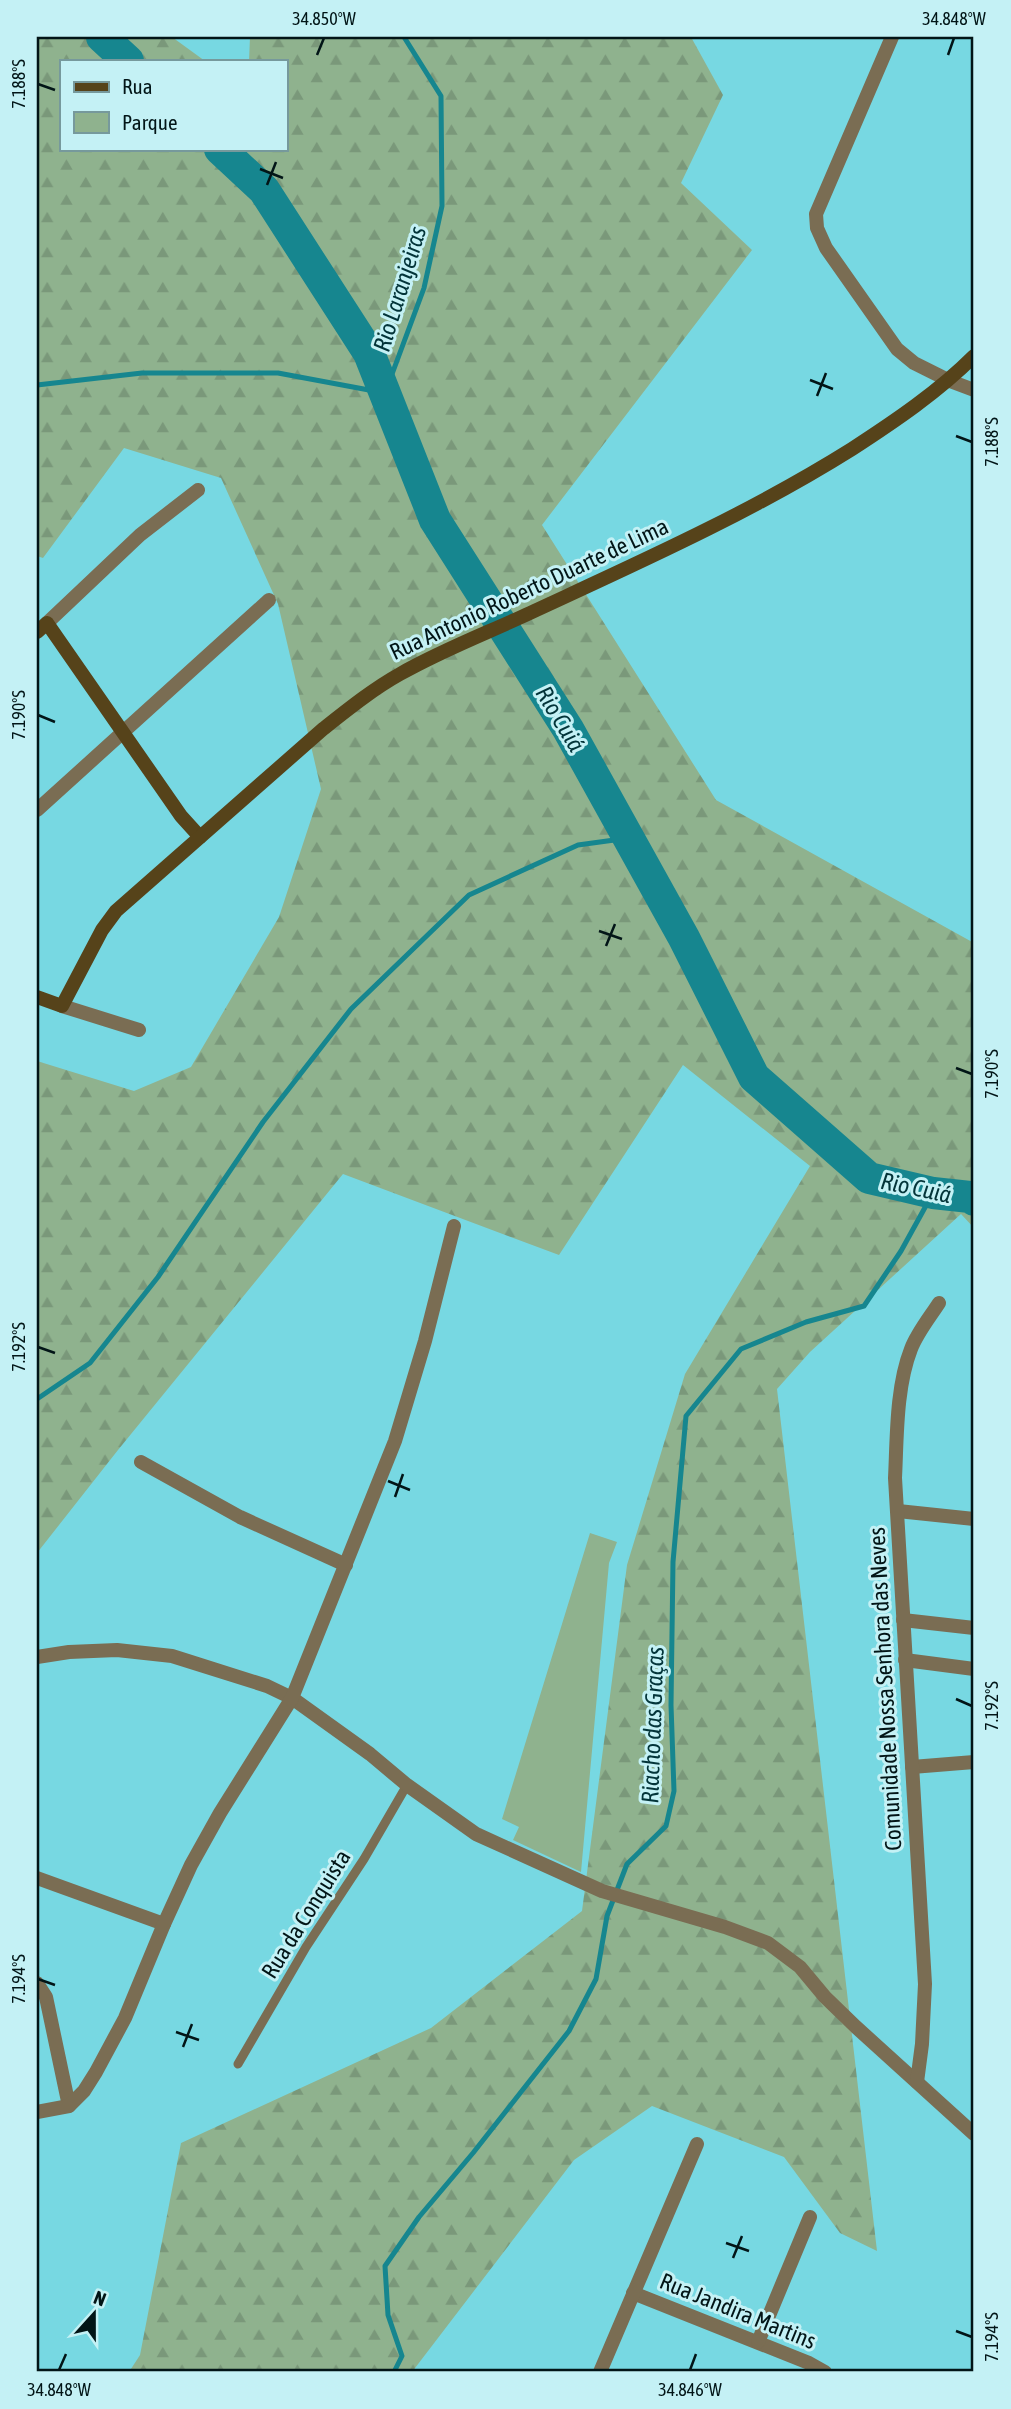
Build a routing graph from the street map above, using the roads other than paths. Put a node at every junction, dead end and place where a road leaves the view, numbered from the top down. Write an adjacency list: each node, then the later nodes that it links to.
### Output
1 (891, 37): 3 (street)
2 (974, 356): 3 (main road, Rua Antonio Roberto Duarte de Lima)
3 (950, 381): 4 (street); 10 (main road, Rua Antonio Roberto Duarte de Lima)
4 (974, 390)
5 (198, 490): 7 (street)
6 (269, 600): 8 (street)
7 (42, 627): 8 (main road)
8 (125, 733): 9 (street); 10 (main road)
9 (37, 810)
10 (194, 842): 12 (main road, Rua Antonio Roberto Duarte de Lima)
11 (37, 997): 12 (main road)
12 (62, 1006): 13 (street)
13 (139, 1030)
14 (454, 1226): 19 (street)
15 (939, 1303): 17 (street, Comunidade Nossa Senhora das Neves)
16 (141, 1462): 19 (street)
17 (898, 1511): 18 (street); 20 (street, Comunidade Nossa Senhora das Neves)
18 (974, 1519)
19 (346, 1565): 25 (street)
20 (903, 1620): 21 (street); 23 (street, Comunidade Nossa Senhora das Neves)
21 (974, 1628)
22 (37, 1657): 25 (street)
23 (905, 1660): 24 (street); 27 (street, Comunidade Nossa Senhora das Neves)
24 (974, 1668)
25 (292, 1698): 28 (street); 30 (street)
26 (974, 1762): 27 (street)
27 (912, 1767): 33 (street, Comunidade Nossa Senhora das Neves)
28 (407, 1786): 32 (lane, Rua da Conquista); 33 (street)
29 (37, 1878): 30 (street)
30 (164, 1924): 34 (street)
31 (37, 1983): 34 (street)
32 (238, 2064)
33 (916, 2082): 36 (street)
34 (68, 2106): 35 (street)
35 (37, 2112)
36 (974, 2134)
37 (697, 2144): 39 (street)
38 (810, 2217): 40 (street)
39 (633, 2293): 40 (street, Rua Jandira Martins); 41 (street)
40 (758, 2342): 42 (street, Rua Jandira Martins)
41 (600, 2372)
42 (825, 2372)

